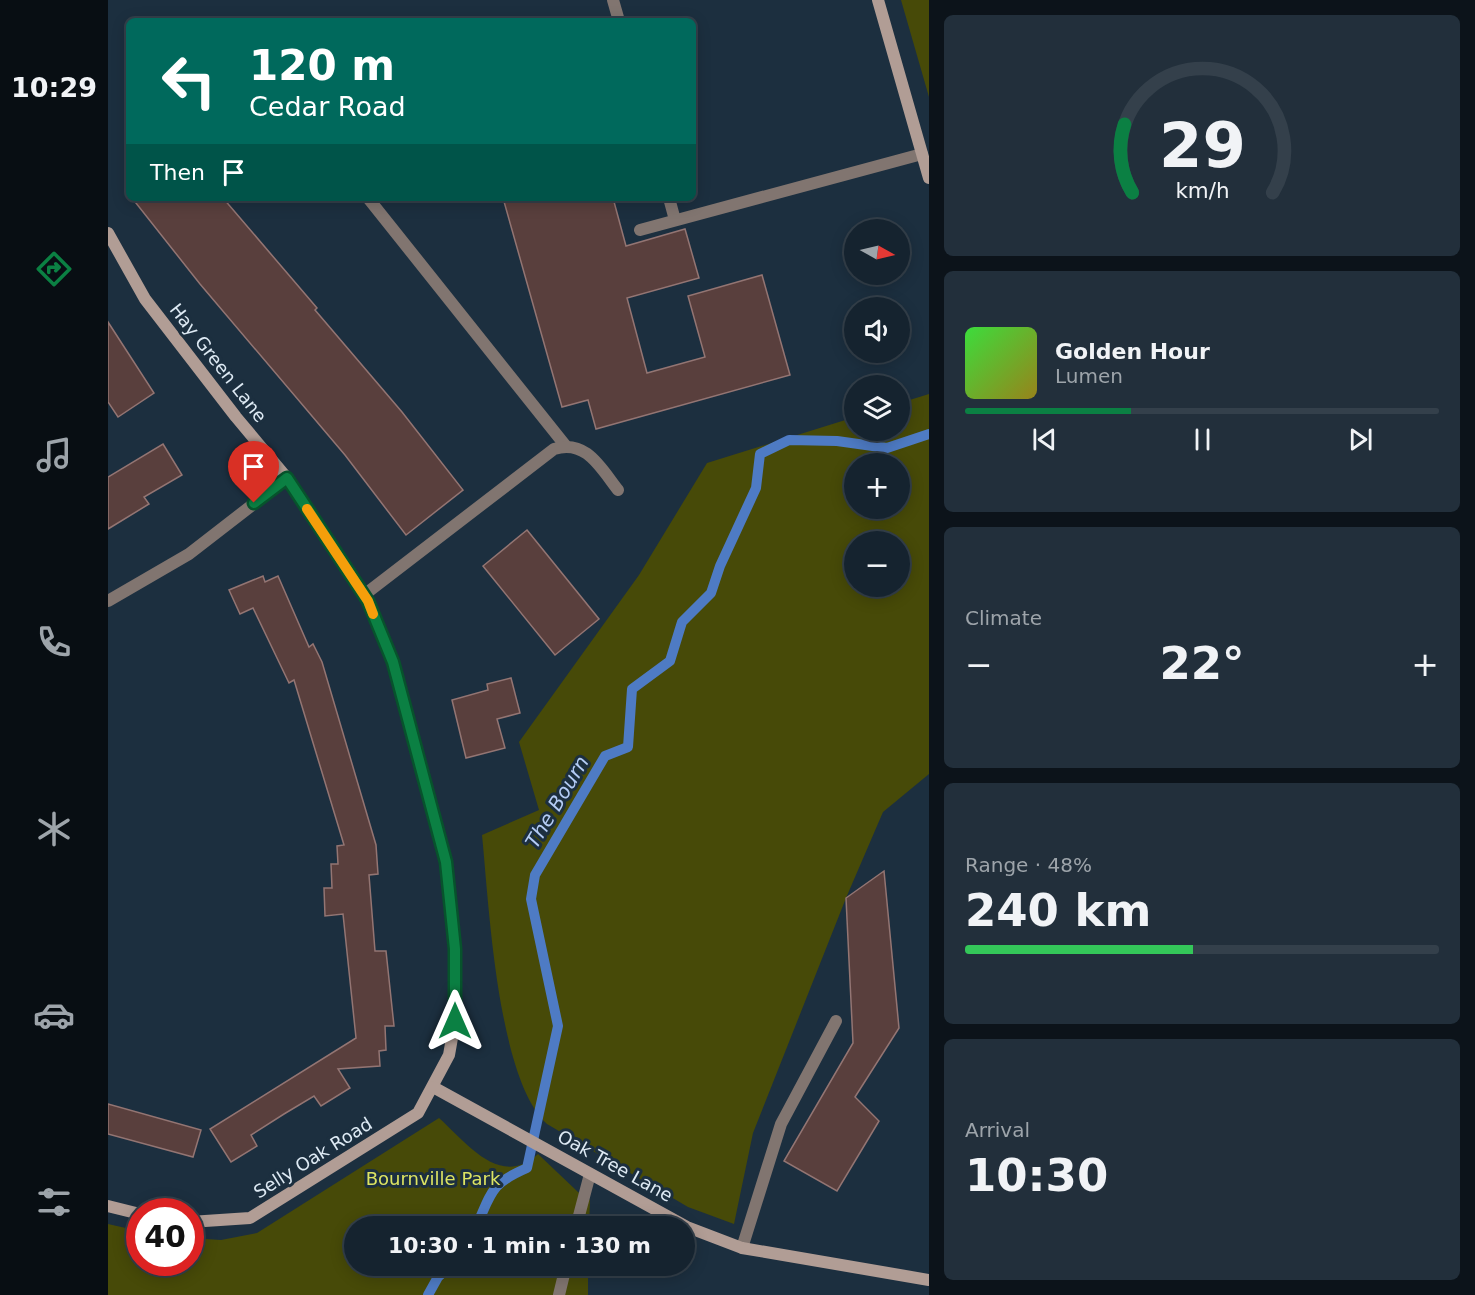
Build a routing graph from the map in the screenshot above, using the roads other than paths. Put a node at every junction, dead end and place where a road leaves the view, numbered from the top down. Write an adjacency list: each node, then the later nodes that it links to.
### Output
1 (613, 0): 3 (street)
2 (878, 0): 4 (street)
3 (618, 18)
4 (922, 154): 5 (street); 8 (street)
5 (929, 178)
6 (370, 201): 11 (street)
7 (670, 201): 8 (street)
8 (675, 220): 9 (street)
9 (640, 231)
10 (108, 234): 12 (street, Hay Green Lane)
11 (565, 446): 13 (street); 14 (street)
12 (287, 478): 14 (street, Hay Green Lane); 15 (street)
13 (618, 490)
14 (364, 595): 17 (street, Hay Green Lane)
15 (108, 601)
16 (836, 1021): 23 (street)
17 (433, 1087): 18 (street, Oak Tree Lane); 22 (street, Selly Oak Road)
18 (590, 1174): 21 (street); 23 (street, Oak Tree Lane)
19 (108, 1206): 20 (street)
20 (126, 1211)
21 (579, 1216)
22 (204, 1221)
23 (742, 1248): 25 (street, Oak Tree Lane)
24 (564, 1276): 26 (street)
25 (929, 1280)
26 (559, 1295)

